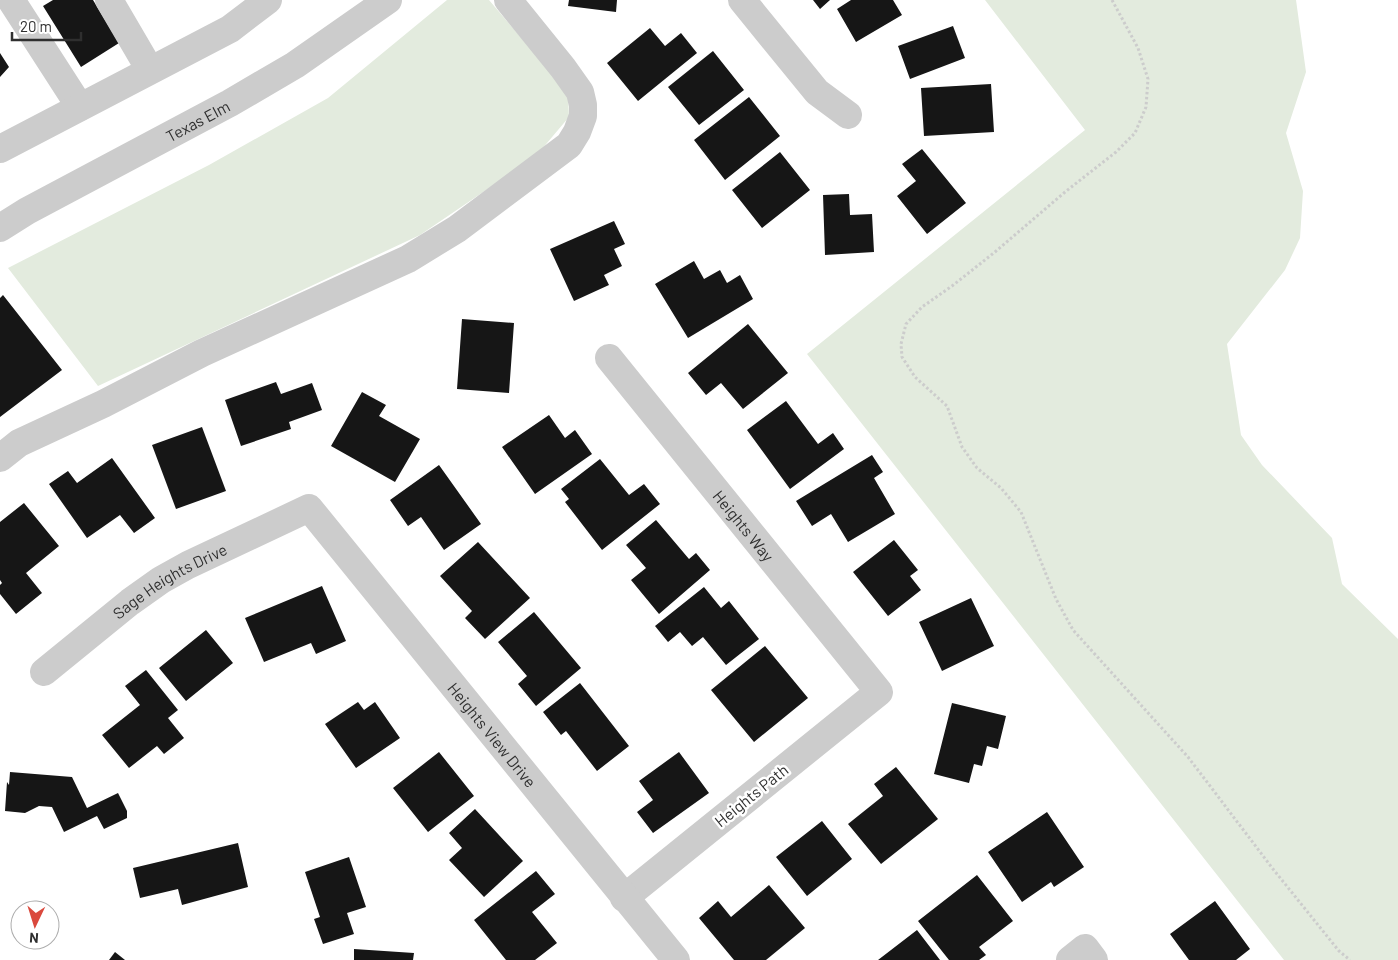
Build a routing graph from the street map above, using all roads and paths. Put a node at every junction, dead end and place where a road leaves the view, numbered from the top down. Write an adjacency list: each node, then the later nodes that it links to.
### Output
1 (10, 0): 9 (street)
2 (109, 0): 8 (street)
3 (268, 0): 8 (street)
4 (388, 0): 12 (street, Texas Elm)
5 (508, 0): 14 (street)
6 (742, 0): 10 (street)
7 (1112, 0): 20 (path)
8 (150, 70): 9 (street)
9 (80, 107): 11 (street)
10 (848, 115)
11 (0, 149)
12 (0, 228)
13 (609, 358): 17 (street, Heights Way)
14 (0, 458)
15 (309, 508): 16 (street, Sage Heights Drive); 18 (street, Heights View Drive)
16 (44, 672)
17 (879, 692): 18 (street, Heights Path)
18 (624, 898): 19 (street, Heights View Drive)
19 (676, 960)
20 (1350, 960)

